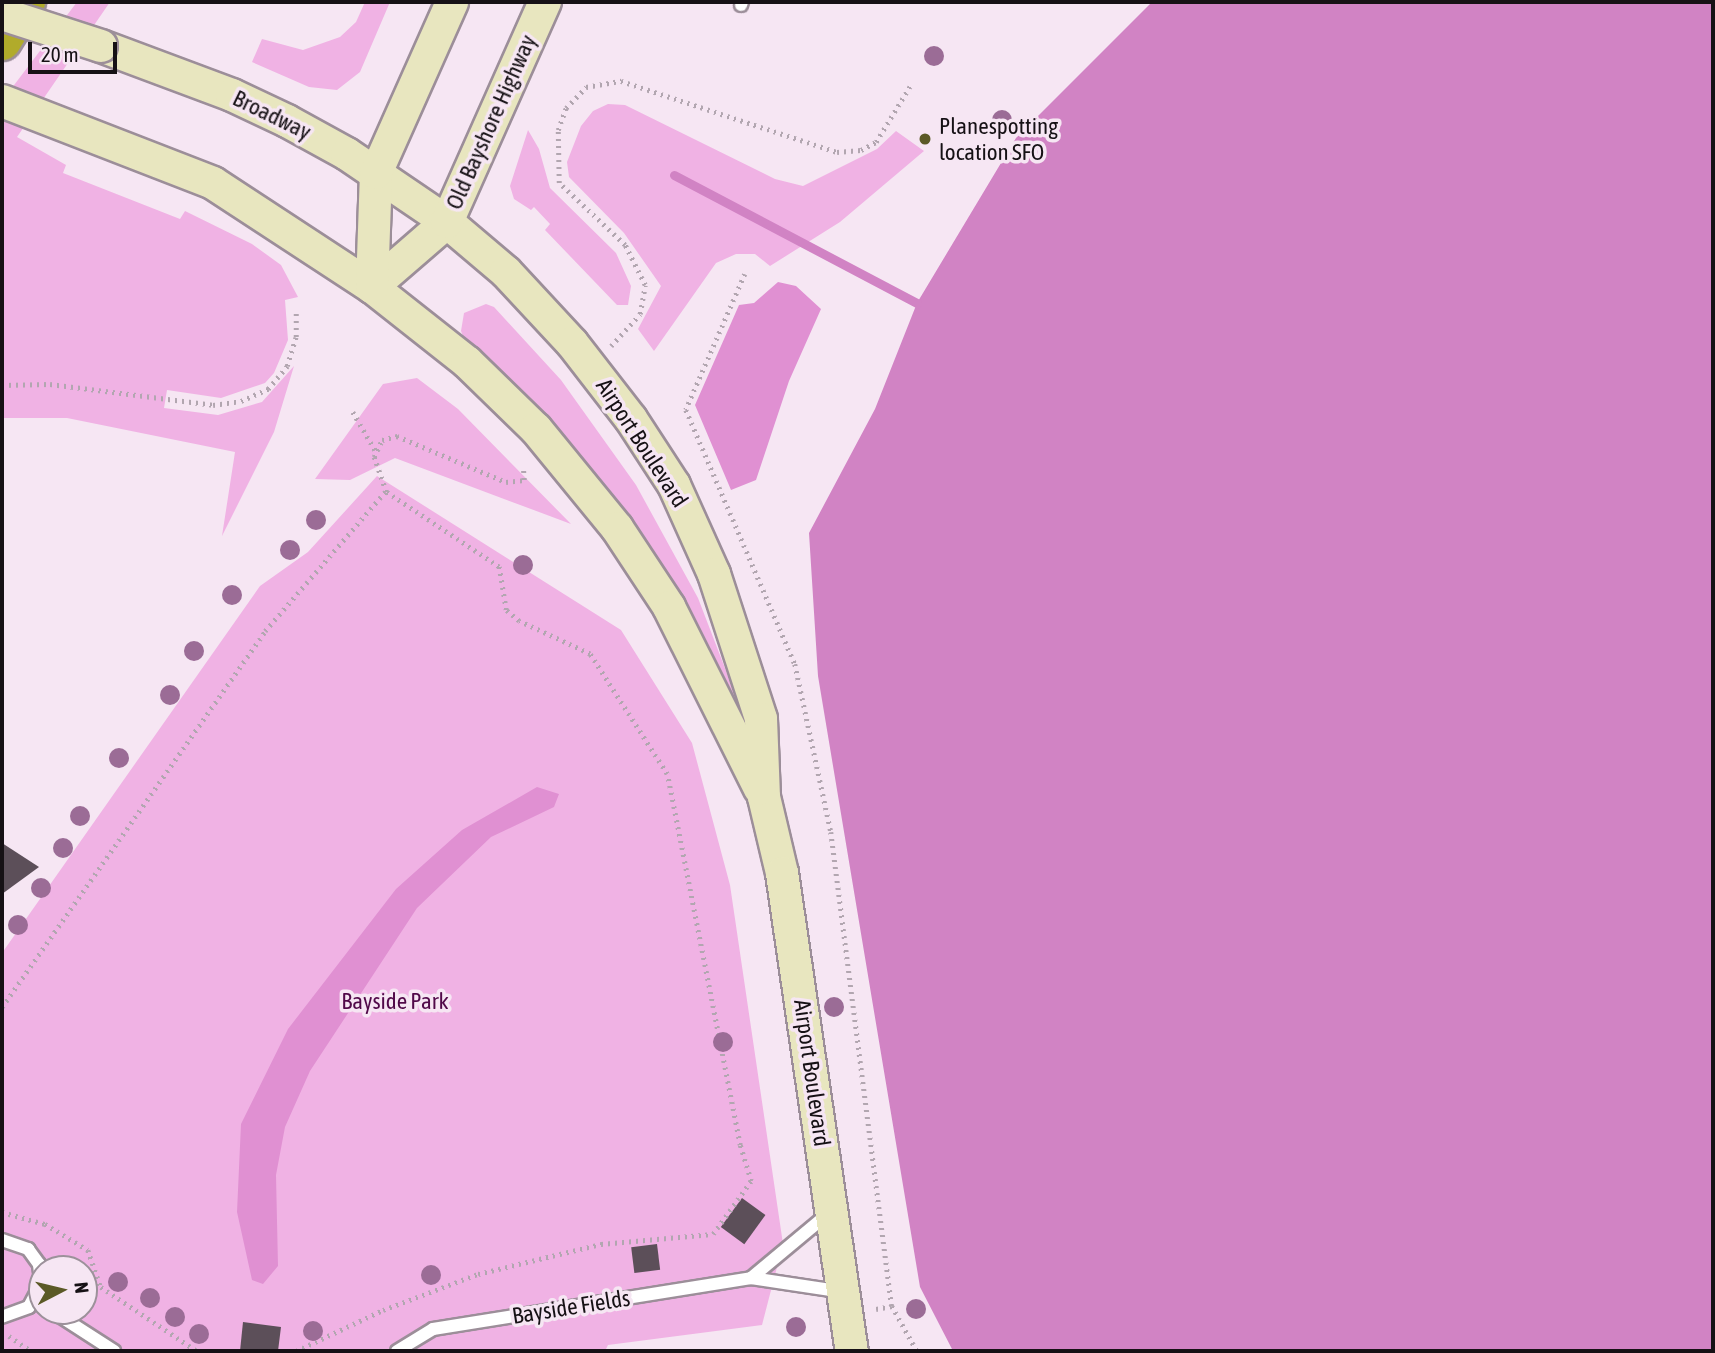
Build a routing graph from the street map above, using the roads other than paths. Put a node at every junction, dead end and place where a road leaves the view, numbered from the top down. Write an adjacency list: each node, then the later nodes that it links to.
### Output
1 (26, 2): 5 (highway)
2 (452, 2): 7 (main road)
3 (545, 2): 8 (main road, Old Bayshore Highway)
4 (2, 14): 7 (main road, Broadway, bridge)
5 (2, 41)
6 (2, 101): 9 (main road)
7 (376, 173): 8 (main road, Broadway); 9 (main road)
8 (447, 222): 9 (main road, Old Bayshore Highway); 10 (main road, Airport Boulevard)
9 (372, 287): 10 (main road, Airport Boulevard)
10 (764, 797): 11 (main road, Airport Boulevard)
11 (832, 1210): 14 (lane); 15 (main road, Airport Boulevard)
12 (2, 1240): 13 (lane)
13 (31, 1255)
14 (751, 1278): 15 (lane, Bayside Fields); 20 (lane, Bayside Fields)
15 (844, 1293): 21 (main road, Airport Boulevard)
16 (28, 1308): 17 (lane)
17 (2, 1317)
18 (74, 1325): 19 (lane)
19 (114, 1351)
20 (397, 1351)
21 (852, 1351)

